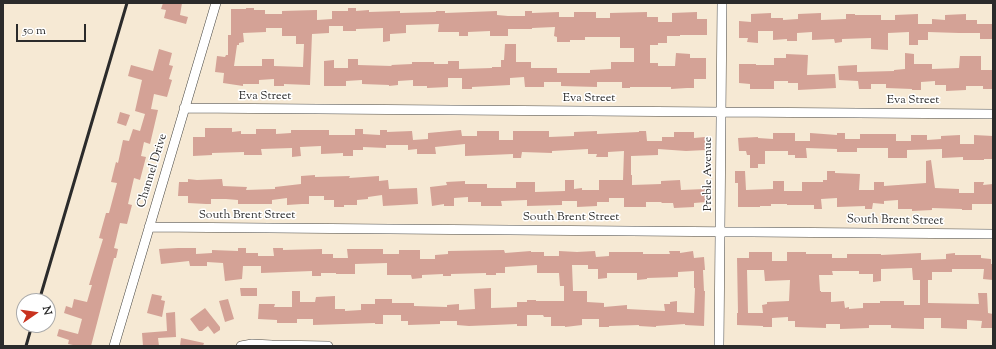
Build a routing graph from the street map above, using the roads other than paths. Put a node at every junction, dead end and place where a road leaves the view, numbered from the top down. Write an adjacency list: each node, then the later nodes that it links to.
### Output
1 (216, 3): 3 (street, Channel Drive)
2 (722, 3): 4 (street, Preble Avenue)
3 (184, 108): 4 (street, Eva Street); 6 (street, Channel Drive)
4 (722, 112): 5 (street, Eva Street); 7 (street, Preble Avenue)
5 (993, 114)
6 (149, 227): 7 (street, South Brent Street); 9 (street, Channel Drive)
7 (721, 231): 8 (street, South Brent Street); 12 (street, Preble Avenue)
8 (993, 234)
9 (114, 346)
10 (241, 346): 11 (street)
11 (328, 346)
12 (720, 346)

